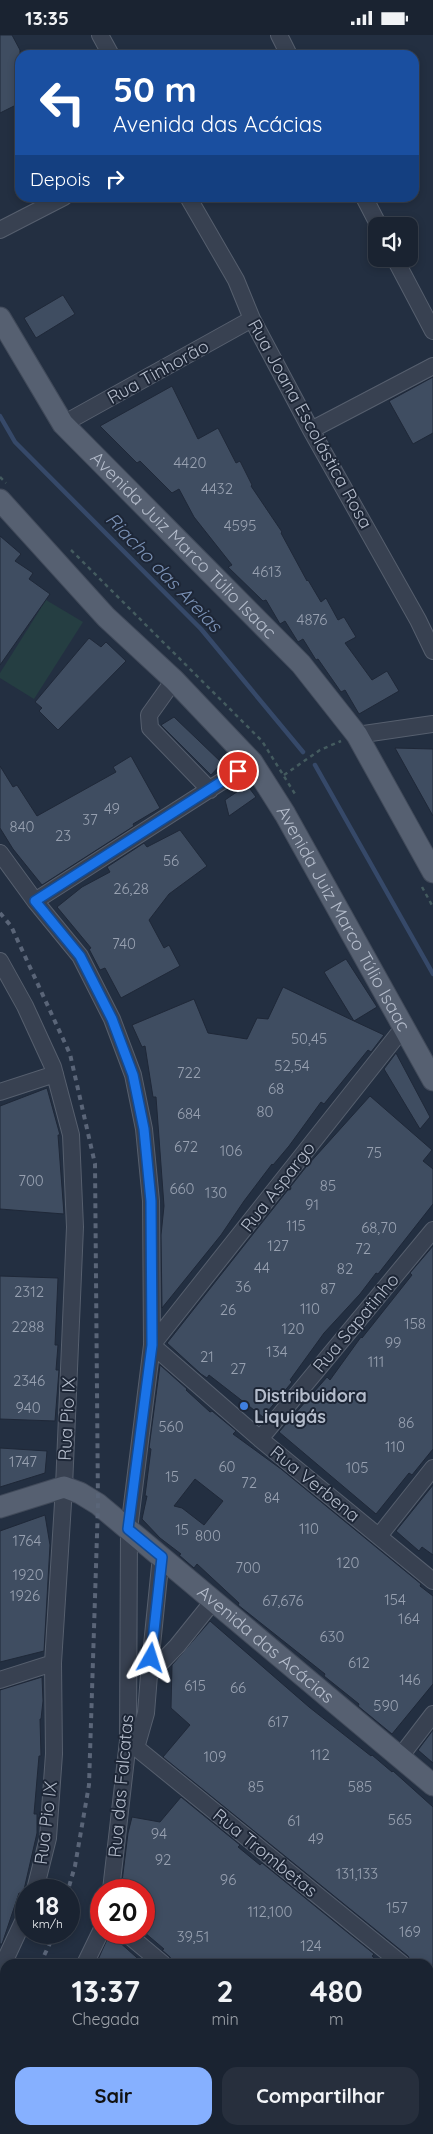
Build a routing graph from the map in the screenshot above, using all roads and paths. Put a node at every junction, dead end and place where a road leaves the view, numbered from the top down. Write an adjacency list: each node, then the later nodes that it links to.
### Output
1 (100, 35): 3 (street)
2 (279, 35): 4 (street)
3 (108, 50)
4 (287, 50)
5 (54, 202): 9 (street)
6 (191, 202): 12 (street, Rua Joana Escolástica Rosa)
7 (366, 202): 8 (street)
8 (374, 217)
9 (0, 230)
10 (399, 267): 13 (street)
11 (0, 318): 15 (main road, Avenida Juiz Marco Túlio Isaac)
12 (252, 319): 15 (street, Rua Tinhorão); 16 (street, Rua Joana Escolástica Rosa)
13 (433, 331)
14 (433, 366): 16 (street)
15 (63, 424): 23 (main road, Avenida Juiz Marco Túlio Isaac)
16 (311, 430): 20 (street, Rua Joana Escolástica Rosa)
17 (0, 477): 18 (path)
18 (3, 492): 21 (main road, Avenida Juiz Marco Túlio Isaac)
19 (65, 543): 25 (path)
20 (433, 651)
21 (174, 680): 24 (main road, Avenida Juiz Marco Túlio Isaac); 26 (street)
22 (433, 724): 23 (street)
23 (357, 735): 25 (path); 28 (main road, Avenida Juiz Marco Túlio Isaac)
24 (257, 770): 25 (path); 26 (street); 31 (main road, Avenida Juiz Marco Túlio Isaac)
25 (284, 774)
26 (210, 790): 29 (street)
27 (0, 853): 29 (street, Rua das Falcatas)
28 (433, 872)
29 (35, 901): 36 (street, Rua das Falcatas)
30 (0, 961): 32 (street, Rua Pio IX)
31 (403, 1028): 33 (main road, Avenida Juiz Marco Túlio Isaac); 36 (street, Rua Aspargo)
32 (55, 1074): 34 (street); 39 (street, Rua Pio IX)
33 (433, 1080)
34 (0, 1092)
35 (433, 1230): 37 (street, Rua Sapatinho)
36 (152, 1345): 37 (street, Rua Verbena); 41 (street, Rua das Falcatas)
37 (260, 1439): 42 (street, Rua Verbena)
38 (433, 1468): 42 (street)
39 (64, 1487): 40 (main road); 41 (main road, Avenida das Acácias); 46 (street, Rua Pio IX)
40 (0, 1507)
41 (128, 1529): 43 (main road, Avenida das Acácias); 50 (street, Rua das Falcatas)
42 (379, 1536): 44 (street, Rua Verbena)
43 (162, 1557): 45 (main road, Avenida das Acácias); 47 (street)
44 (433, 1581)
45 (214, 1600): 47 (street); 51 (main road, Avenida das Acácias)
46 (53, 1663): 48 (street); 53 (street, Rua Pio IX)
47 (149, 1675): 50 (street)
48 (0, 1680)
49 (433, 1714): 51 (street)
50 (132, 1745): 54 (street, Rua das Falcatas); 61 (street, Rua Trombetas)
51 (400, 1757): 52 (main road, Avenida das Acácias)
52 (433, 1785)
53 (39, 1879)
54 (113, 1879)
55 (15, 1939): 58 (street)
56 (95, 1944): 59 (street)
57 (139, 1944): 60 (street)
58 (5, 1959)
59 (87, 1959)
60 (157, 1959)
61 (396, 1959)

